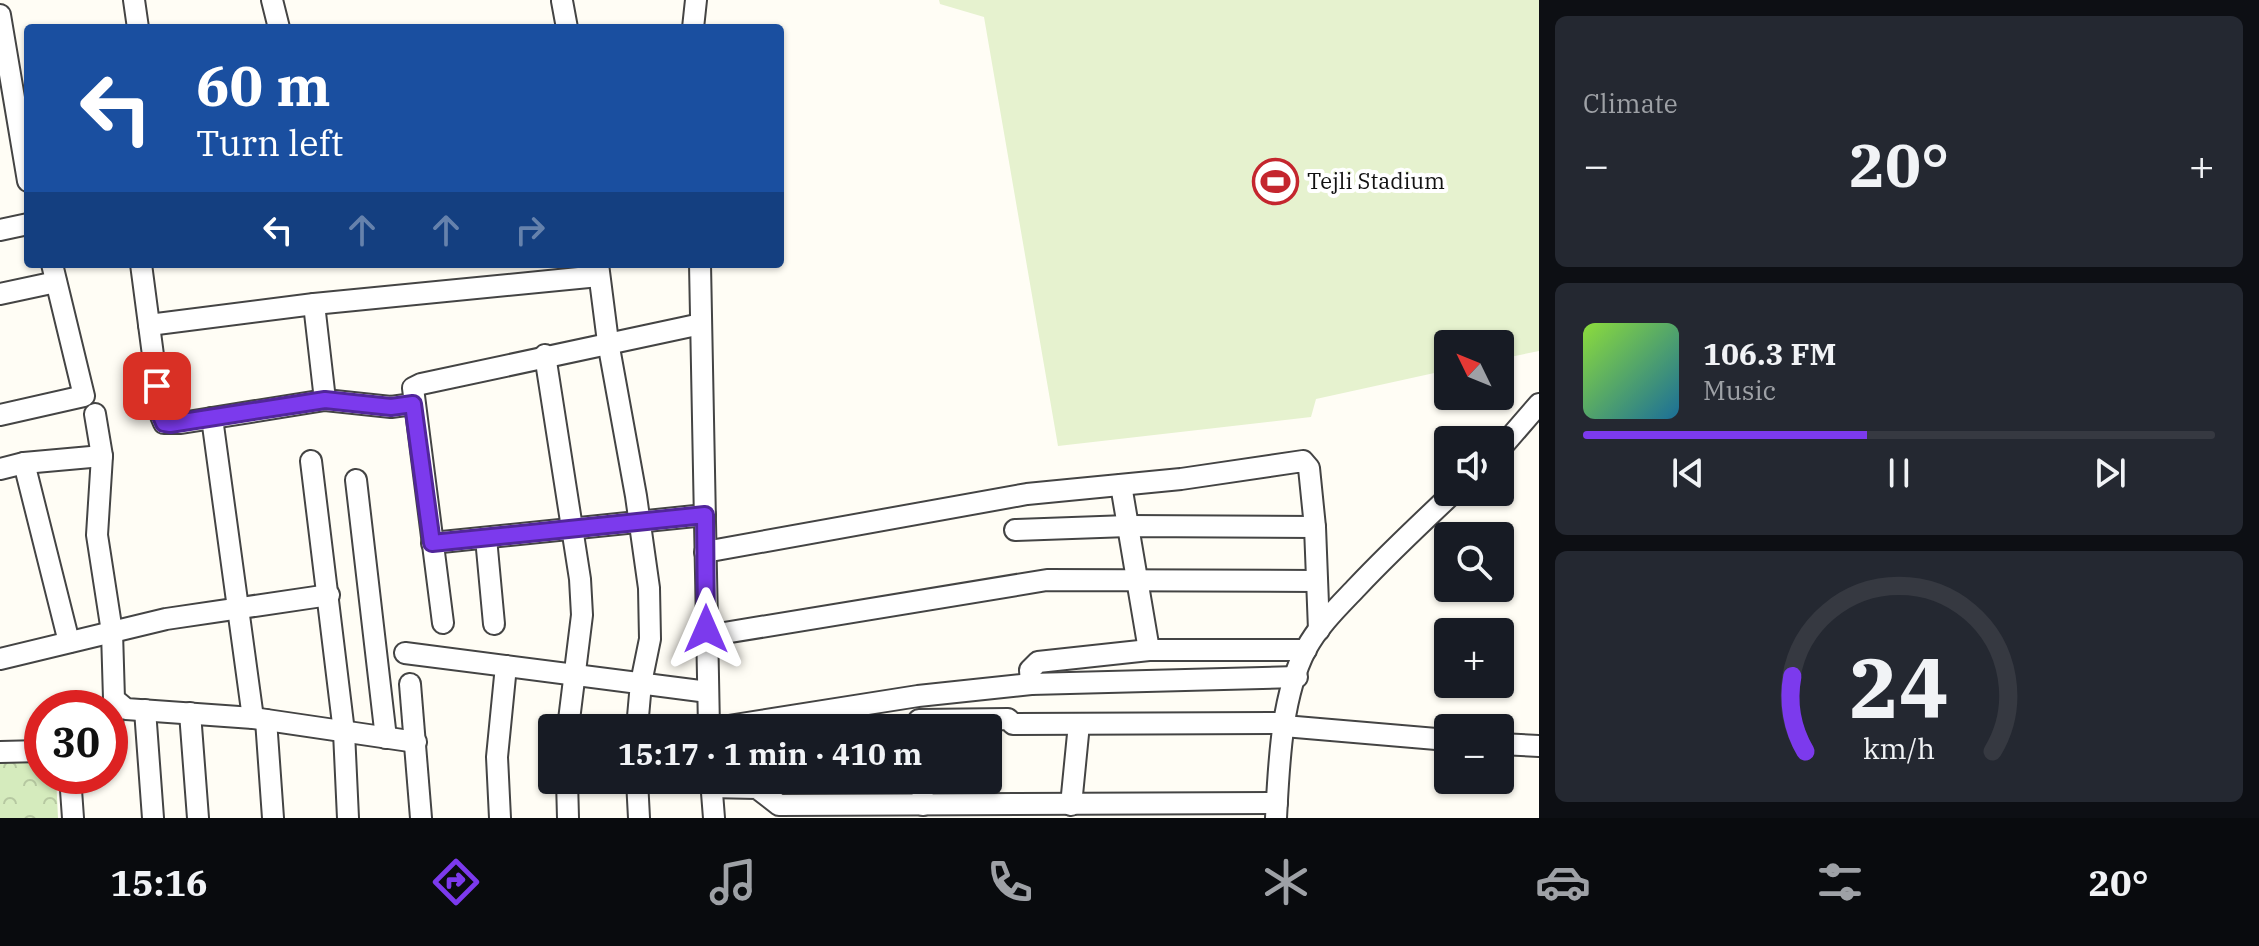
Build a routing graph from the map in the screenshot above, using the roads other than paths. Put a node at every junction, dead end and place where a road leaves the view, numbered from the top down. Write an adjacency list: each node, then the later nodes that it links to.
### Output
1 (134, 0): 6 (street)
2 (272, 0): 7 (street)
3 (696, 0): 9 (street)
4 (562, 1): 8 (street)
5 (0, 15): 10 (street)
6 (137, 24)
7 (278, 24)
8 (566, 24)
9 (693, 24)
10 (21, 99): 11 (street)
11 (24, 134)
12 (24, 225): 13 (street)
13 (0, 230)
14 (142, 268): 21 (street)
15 (700, 268): 20 (street)
16 (599, 270): 19 (street); 22 (street)
17 (54, 273): 18 (street); 28 (street)
18 (0, 294)
19 (314, 304): 21 (street); 24 (street)
20 (701, 324): 22 (street); 38 (street)
21 (149, 325): 29 (street)
22 (608, 342): 23 (street); 39 (street)
23 (545, 355): 25 (street); 42 (street)
24 (325, 400): 25 (street); 29 (street)
25 (413, 404): 45 (street)
26 (1539, 404): 30 (street)
27 (95, 414): 31 (street)
28 (0, 415)
29 (212, 418): 50 (street)
30 (1514, 433)
31 (102, 456): 33 (street); 54 (street)
32 (311, 461): 49 (street)
33 (24, 463): 34 (street); 56 (street)
34 (0, 469)
35 (356, 480): 83 (street)
36 (1121, 485): 40 (street); 41 (street); 46 (street)
37 (1439, 506): 53 (street)
38 (705, 515): 39 (street); 46 (street)
39 (640, 522): 42 (street); 64 (street)
40 (1128, 526): 41 (street); 43 (street); 47 (street)
41 (1315, 527): 48 (street)
42 (572, 529): 44 (street); 62 (street)
43 (1015, 530)
44 (486, 538): 45 (street); 52 (street)
45 (432, 543): 51 (street)
46 (705, 552): 55 (street)
47 (1137, 580): 48 (street); 55 (street); 57 (street)
48 (1317, 581): 53 (street)
49 (329, 595): 50 (street); 82 (street)
50 (238, 608): 54 (street); 78 (street)
51 (443, 623)
52 (494, 624)
53 (1319, 630): 58 (street)
54 (112, 632): 56 (street); 67 (street)
55 (706, 636): 68 (street)
56 (69, 642): 60 (street)
57 (1149, 650): 58 (street); 66 (street)
58 (1306, 650): 63 (street)
59 (405, 653): 61 (street)
60 (0, 659)
61 (506, 666): 62 (street); 105 (street)
62 (575, 675): 64 (street); 73 (street)
63 (1297, 677): 66 (street); 81 (street)
64 (641, 683): 68 (street); 74 (street)
65 (410, 684): 85 (street)
66 (1031, 684): 69 (street)
67 (114, 690)
68 (708, 692): 75 (street)
69 (918, 696): 76 (street); 77 (street)
70 (128, 709): 71 (street)
71 (145, 710): 72 (street); 100 (street)
72 (190, 713): 78 (street); 101 (street)
73 (570, 714)
74 (638, 714)
75 (709, 714)
76 (804, 714)
77 (919, 714)
78 (260, 719): 82 (street); 102 (street)
79 (1002, 719): 80 (street)
80 (1079, 724): 81 (street); 97 (street)
81 (1284, 724): 84 (street); 98 (street)
82 (344, 732): 83 (street); 103 (street)
83 (386, 738): 85 (street)
84 (1434, 739)
85 (416, 742): 104 (street)
86 (1514, 745): 87 (street)
87 (1539, 746)
88 (24, 751): 89 (street)
89 (0, 752)
90 (71, 794): 99 (street)
91 (567, 794): 106 (street)
92 (638, 794): 107 (street)
93 (712, 794): 108 (street)
94 (765, 794): 96 (street)
95 (923, 794): 96 (street)
96 (923, 805): 97 (street)
97 (1071, 805): 98 (street)
98 (1277, 811)
99 (73, 818)
100 (153, 818)
101 (198, 818)
102 (273, 818)
103 (348, 818)
104 (421, 818)
105 (500, 818)
106 (568, 818)
107 (639, 818)
108 (714, 818)

